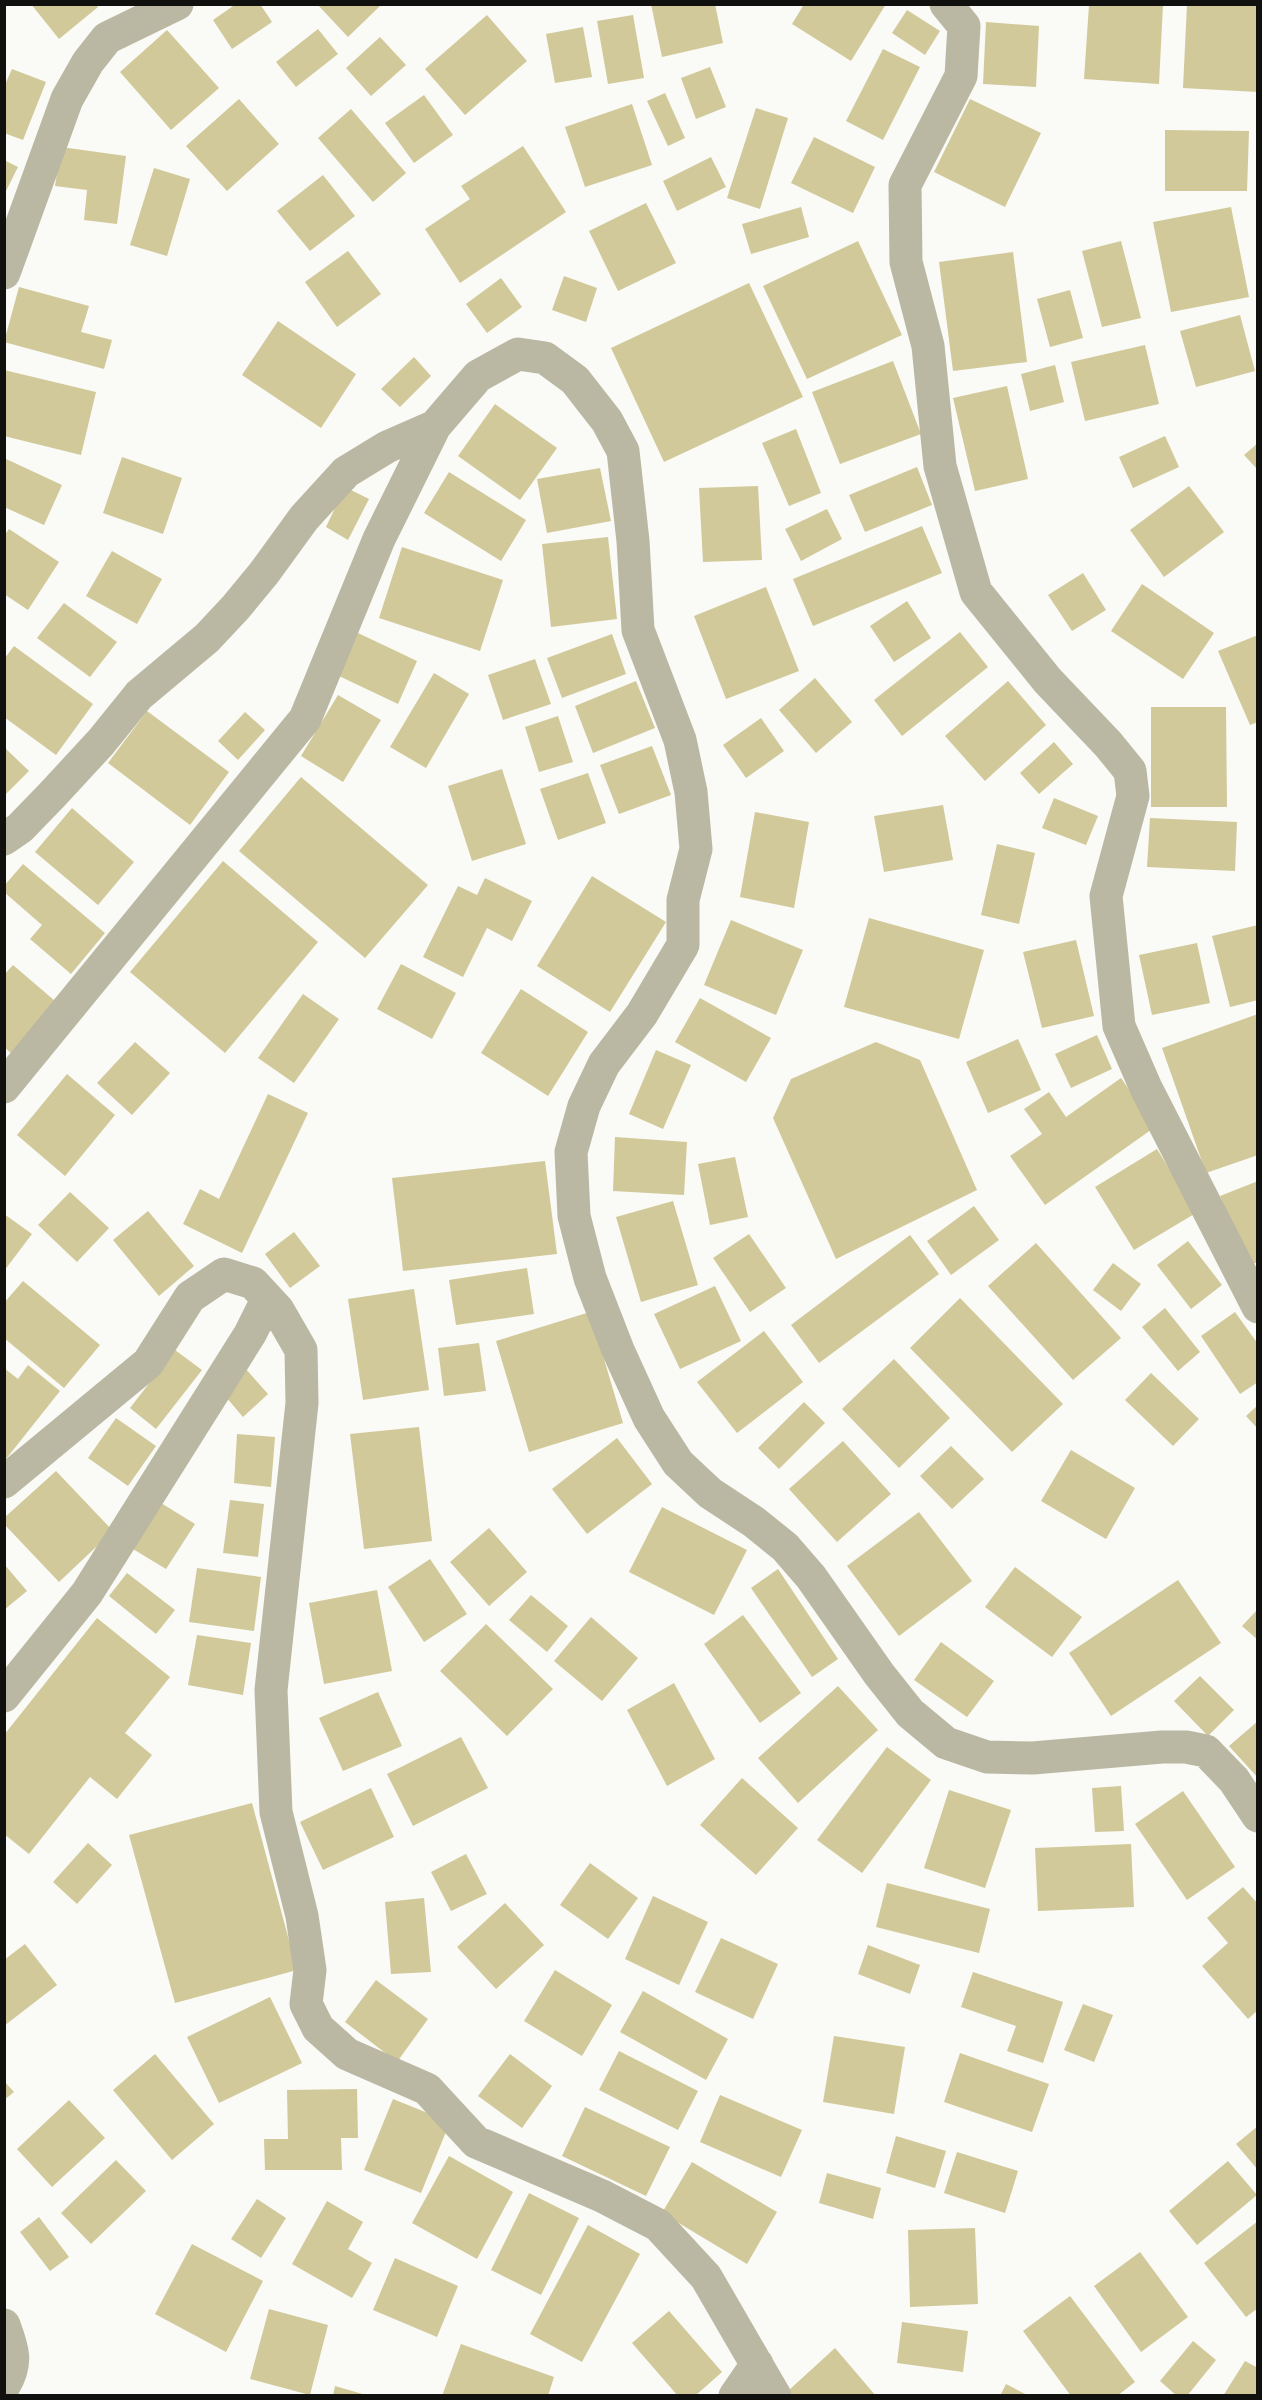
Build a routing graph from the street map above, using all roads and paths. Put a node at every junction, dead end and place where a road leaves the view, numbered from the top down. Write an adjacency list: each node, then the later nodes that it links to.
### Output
1 (177, 4): 3 (street)
2 (946, 4): 8 (street)
3 (4, 273)
4 (435, 426): 5 (street); 6 (street); 11 (street)
5 (4, 839)
6 (4, 1087)
7 (267, 1300): 9 (street); 10 (street); 13 (street)
8 (1257, 1307)
9 (4, 1482)
10 (4, 1696)
11 (1257, 1816)
12 (4, 2325): 14 (street)
13 (757, 2364): 15 (street); 16 (street)
14 (4, 2386)
15 (735, 2396)
16 (775, 2396)

